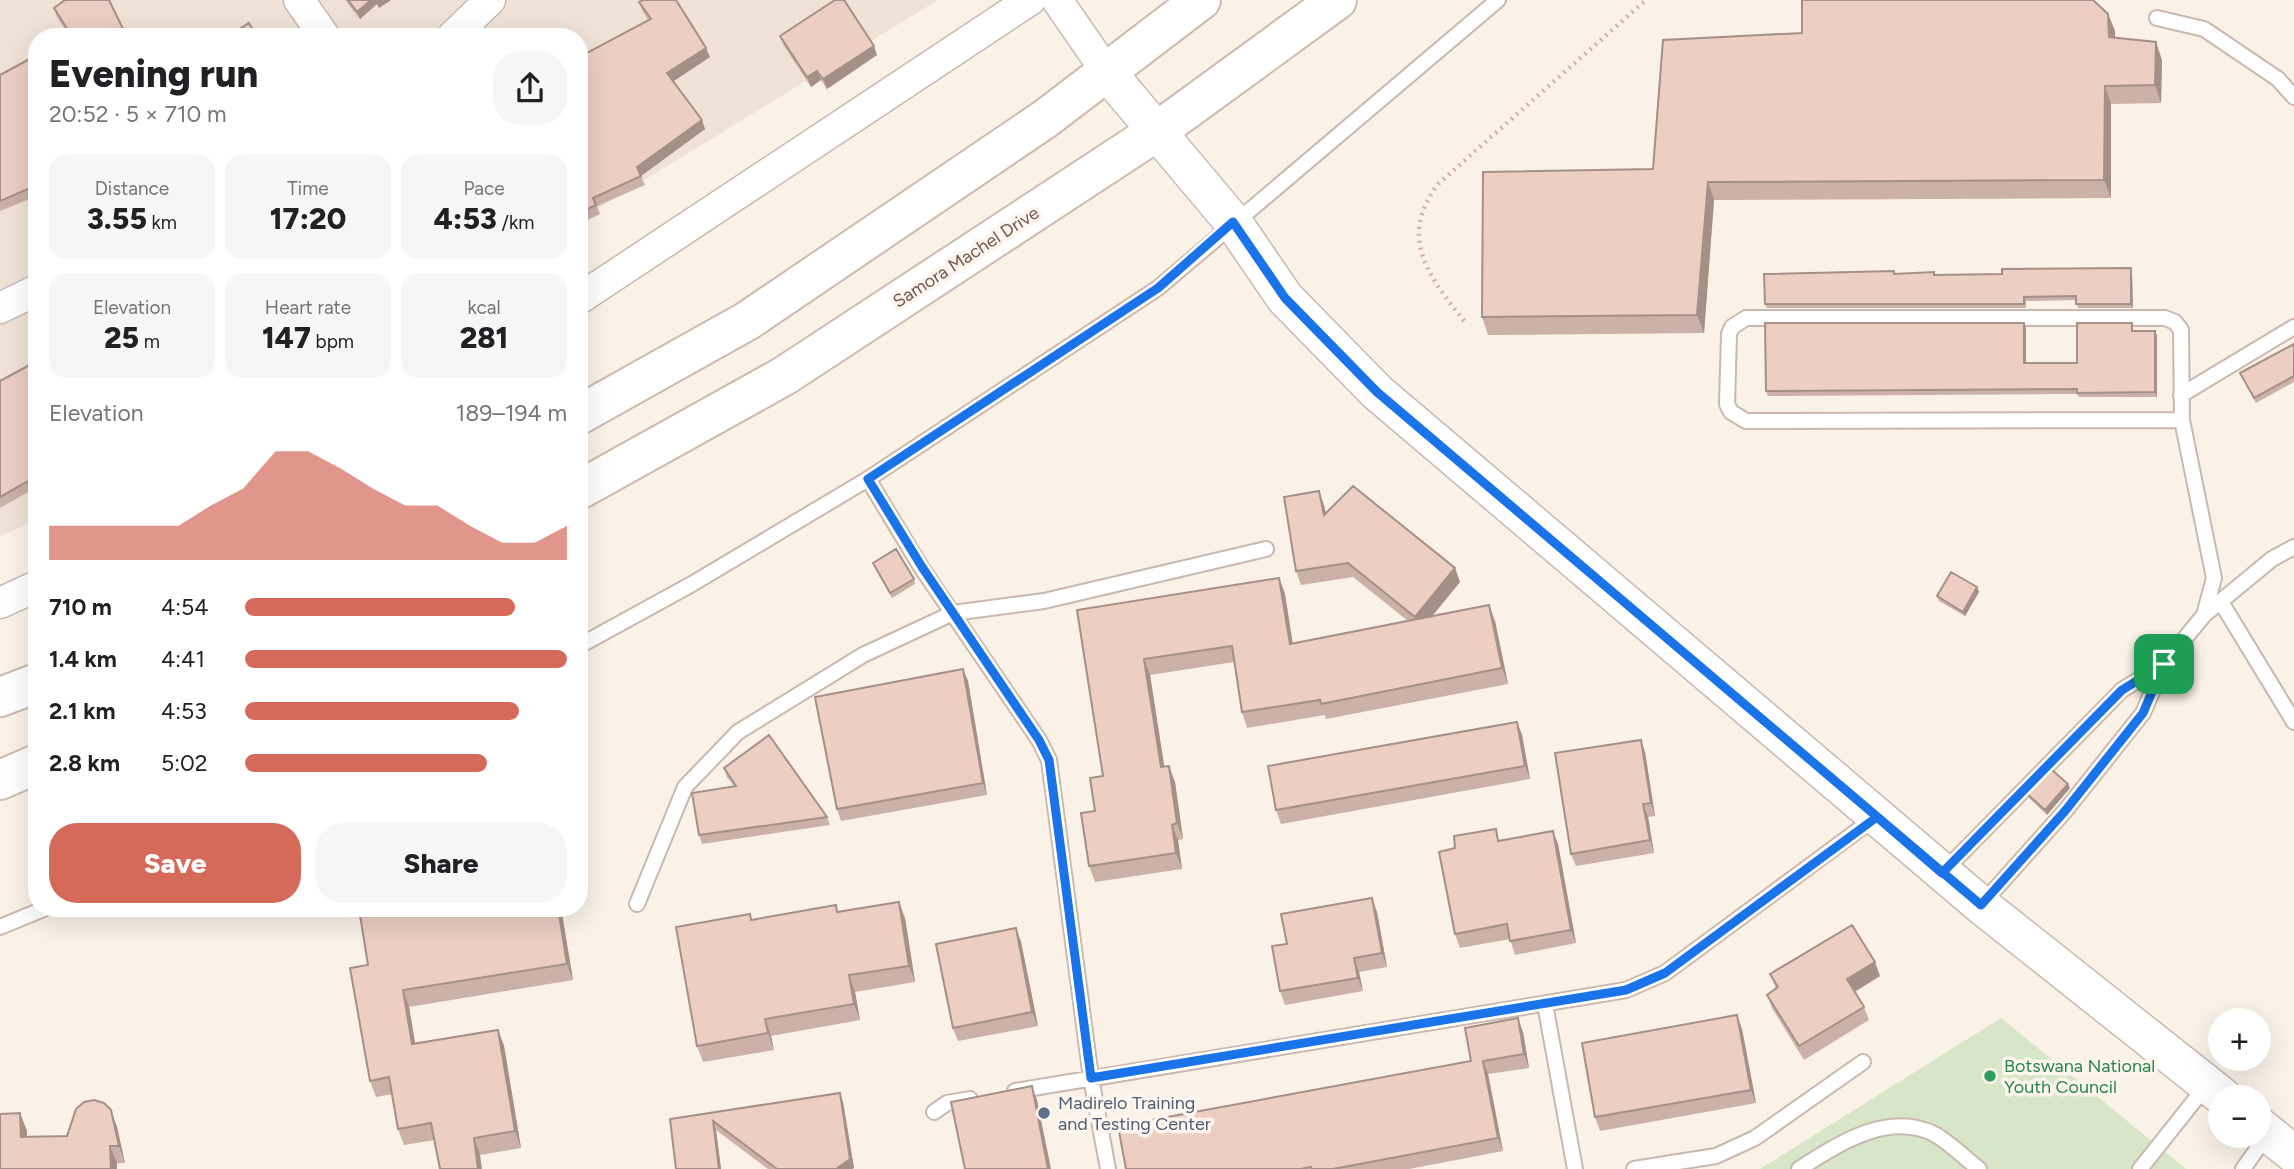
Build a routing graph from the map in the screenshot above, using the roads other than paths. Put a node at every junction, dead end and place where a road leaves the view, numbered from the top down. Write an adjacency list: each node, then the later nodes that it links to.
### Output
1 (299, 0): 9 (street)
2 (490, 0): 10 (street)
3 (1030, 0): 15 (street)
4 (1057, 0): 11 (street)
5 (1202, 0): 11 (main road)
6 (1337, 0): 13 (main road, Samora Machel Drive)
7 (1498, 0): 14 (lane)
8 (2157, 18): 12 (lane)
9 (319, 28)
10 (461, 28)
11 (1106, 71): 13 (street); 20 (main road)
12 (2294, 97)
13 (1156, 132): 14 (street); 23 (main road, Samora Machel Drive)
14 (1233, 222): 22 (lane); 38 (street)
15 (588, 293)
16 (28, 294): 17 (street)
17 (0, 308)
18 (2294, 327): 19 (lane)
19 (2181, 395): 21 (lane); 21 (lane)
20 (588, 410)
21 (2182, 420): 30 (lane)
22 (868, 479): 29 (lane); 31 (lane)
23 (588, 485)
24 (2294, 547): 27 (lane)
25 (1266, 549): 29 (lane)
26 (28, 590): 28 (street)
27 (2221, 601): 30 (lane); 35 (lane)
28 (0, 604)
29 (953, 613): 40 (lane); 46 (lane)
30 (2204, 615): 32 (lane)
31 (588, 641)
32 (2164, 664): 39 (lane); 41 (lane)
33 (28, 686): 34 (main road)
34 (0, 697)
35 (2294, 722)
36 (28, 768): 37 (main road)
37 (0, 780)
38 (1877, 817): 39 (street); 44 (lane)
39 (1942, 873): 41 (street)
40 (637, 904)
41 (1981, 905): 47 (street)
42 (28, 915): 43 (lane)
43 (0, 927)
44 (1545, 1004): 46 (lane); 52 (lane)
45 (1863, 1062): 53 (lane)
46 (1091, 1078): 49 (lane); 51 (lane)
47 (2208, 1085)
48 (2208, 1098): 56 (lane)
49 (934, 1112)
50 (2274, 1138): 57 (lane)
51 (1108, 1169)
52 (1576, 1169)
53 (1634, 1169)
54 (1799, 1169): 55 (lane)
55 (1979, 1169)
56 (2140, 1169)
57 (2243, 1169)

